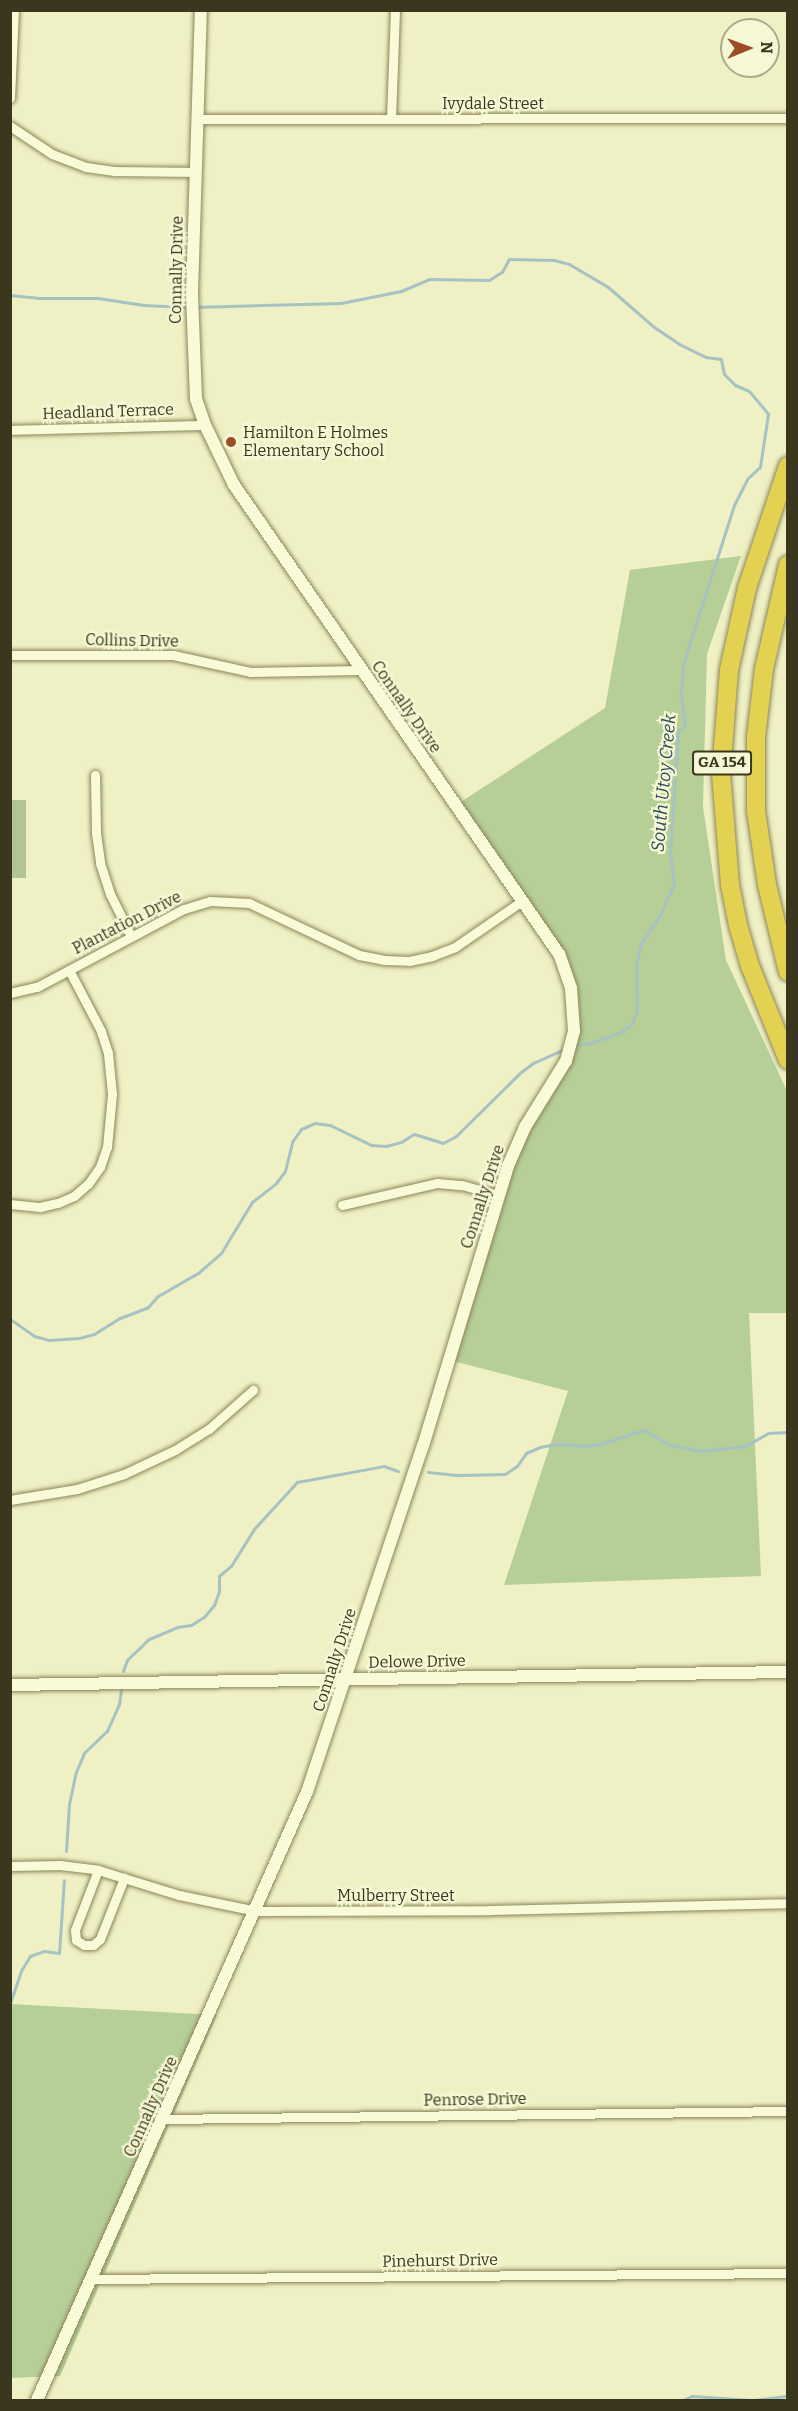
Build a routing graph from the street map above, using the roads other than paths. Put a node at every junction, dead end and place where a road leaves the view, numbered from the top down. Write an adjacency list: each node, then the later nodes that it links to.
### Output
1 (14, 10): 4 (street)
2 (201, 10): 6 (street, Connally Drive)
3 (395, 10): 7 (street)
4 (10, 98)
5 (788, 118): 7 (street, Ivydale Street)
6 (198, 119): 7 (street, Ivydale Street); 9 (street, Connally Drive)
7 (392, 119)
8 (10, 126): 9 (street)
9 (196, 171): 10 (street, Connally Drive)
10 (205, 425): 11 (street, Headland Terrace); 15 (street, Connally Drive)
11 (10, 430)
12 (788, 466): 22 (highway, GA 154)
13 (788, 564): 20 (highway, GA 154)
14 (10, 655): 15 (street, Collins Drive)
15 (360, 670): 17 (street, Connally Drive)
16 (94, 775): 18 (street)
17 (522, 901): 18 (street, Plantation Drive); 23 (street, Connally Drive)
18 (131, 936): 19 (street, Plantation Drive)
19 (69, 970): 21 (street, Plantation Drive); 24 (street)
20 (788, 972)
21 (10, 993)
22 (788, 1060)
23 (498, 1196): 25 (street); 29 (street, Connally Drive)
24 (10, 1204)
25 (342, 1205)
26 (253, 1390): 27 (street)
27 (10, 1500)
28 (788, 1672): 29 (street, Delowe Drive)
29 (346, 1679): 30 (street, Delowe Drive); 35 (street, Connally Drive)
30 (10, 1685)
31 (10, 1866): 32 (street, Mulberry Street)
32 (98, 1870): 33 (street, Mulberry Street); 33 (street)
33 (124, 1878): 35 (street, Mulberry Street)
34 (788, 1903): 35 (street, Mulberry Street)
35 (256, 1911): 37 (street, Connally Drive)
36 (788, 2111): 37 (street, Penrose Drive)
37 (164, 2119): 39 (street, Connally Drive)
38 (788, 2273): 39 (street, Pinehurst Drive)
39 (92, 2279): 40 (street, Connally Drive)
40 (38, 2400)

